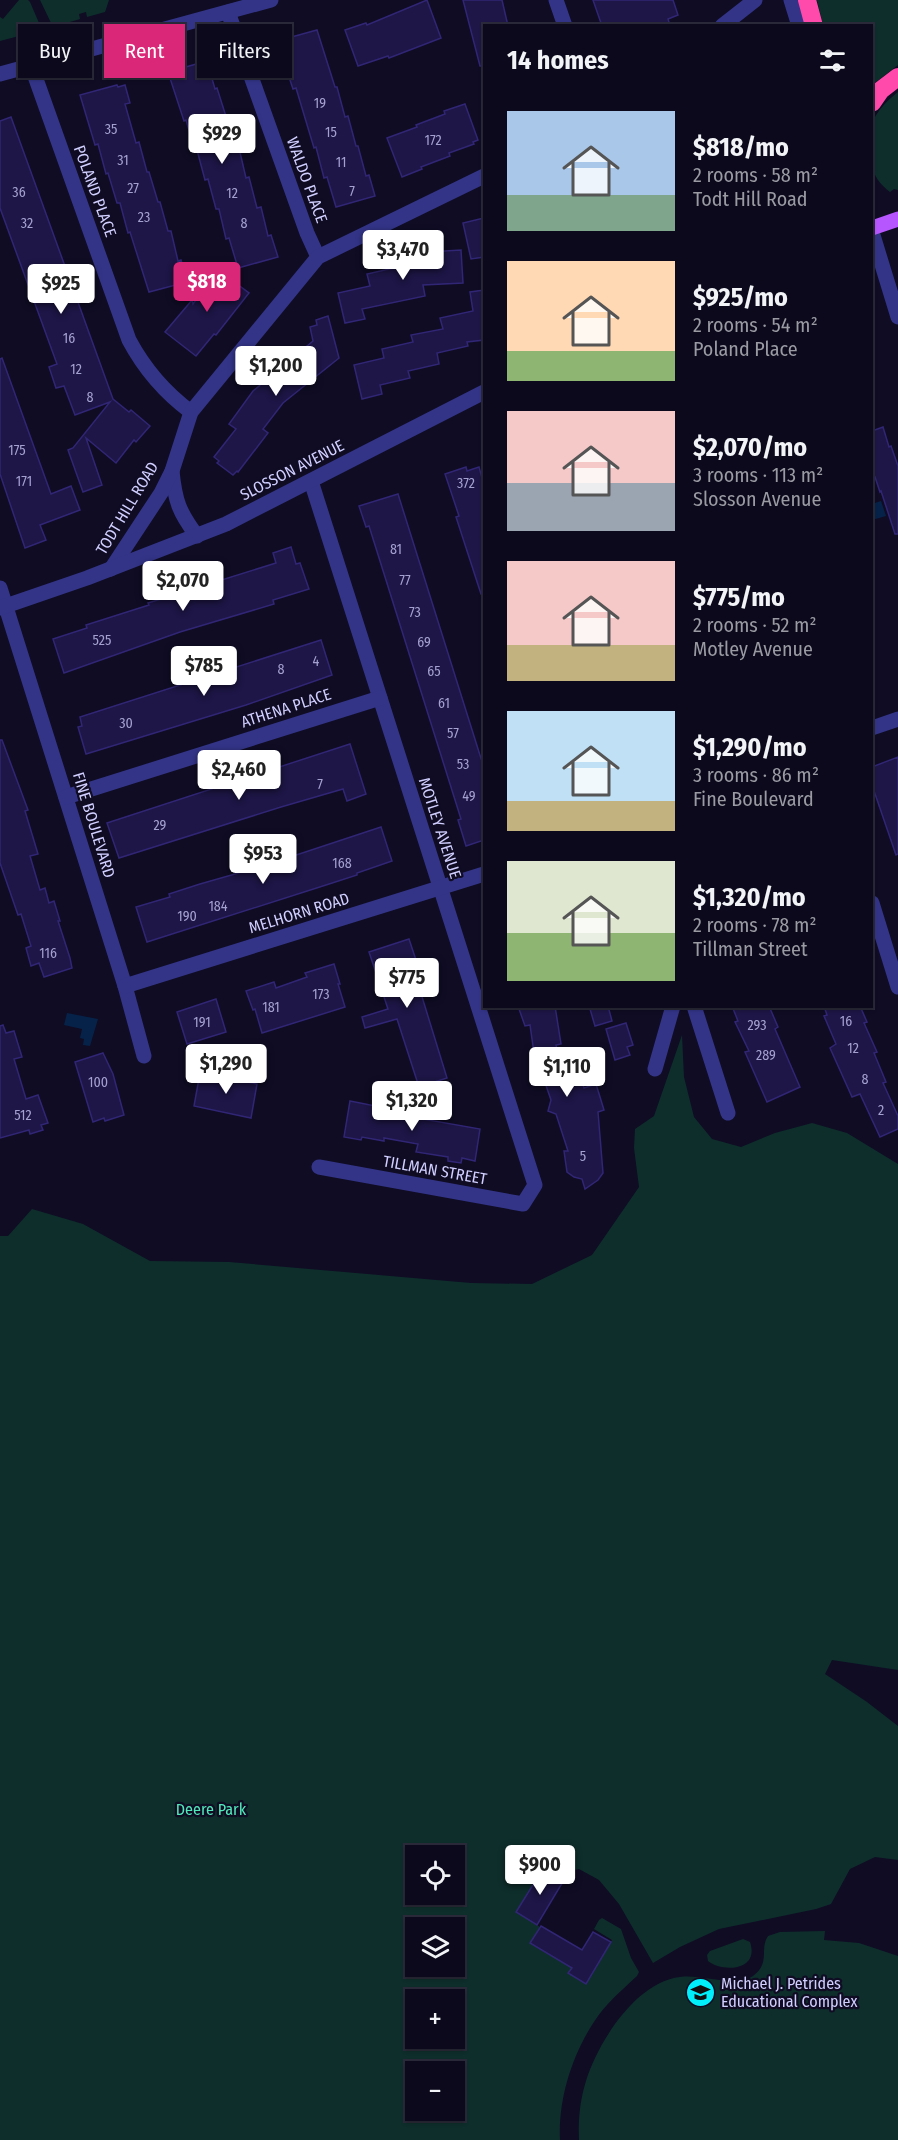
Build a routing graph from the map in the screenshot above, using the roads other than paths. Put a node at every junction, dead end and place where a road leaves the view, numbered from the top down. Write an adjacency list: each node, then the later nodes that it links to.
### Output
1 (271, 0): 6 (street)
2 (556, 0): 7 (street)
3 (755, 0): 8 (street)
4 (791, 0): 9 (street)
5 (807, 0): 10 (highway)
6 (228, 12): 11 (street); 21 (street, WALDO PLACE)
7 (565, 24)
8 (725, 24)
9 (798, 24)
10 (813, 24)
11 (92, 49)
12 (18, 69): 13 (street)
13 (0, 74)
14 (898, 76): 16 (highway)
15 (36, 78): 24 (street, POLAND PLACE)
16 (873, 102)
17 (483, 176): 21 (street, TODT HILL ROAD)
18 (898, 219): 19 (main road)
19 (873, 230)
20 (873, 233): 22 (street)
21 (318, 257): 24 (street, TODT HILL ROAD)
22 (898, 317)
23 (483, 393): 26 (street, SLOSSON AVENUE)
24 (191, 412): 25 (street, TODT HILL ROAD)
25 (172, 471): 27 (street); 28 (street, TODT HILL ROAD)
26 (311, 481): 27 (street, SLOSSON AVENUE); 31 (street, MOTLEY AVENUE)
27 (197, 536): 28 (street, SLOSSON AVENUE)
28 (111, 569): 30 (street, TODT HILL ROAD)
29 (0, 588): 30 (street, FINE BOULEVARD)
30 (3, 606): 34 (street, FINE BOULEVARD)
31 (380, 698): 34 (street, ATHENA PLACE); 36 (street, MOTLEY AVENUE)
32 (898, 720): 33 (street)
33 (873, 728)
34 (66, 797): 38 (street, FINE BOULEVARD)
35 (483, 874): 36 (street, MELHORN ROAD)
36 (440, 888): 38 (street, MELHORN ROAD); 46 (street, MOTLEY AVENUE)
37 (873, 906): 39 (street)
38 (125, 986): 42 (street, FINE BOULEVARD)
39 (898, 987)
40 (672, 1008): 43 (street)
41 (695, 1008): 44 (street)
42 (144, 1056)
43 (655, 1069)
44 (728, 1113)
45 (319, 1167): 46 (street, TILLMAN STREET)
46 (535, 1185)

